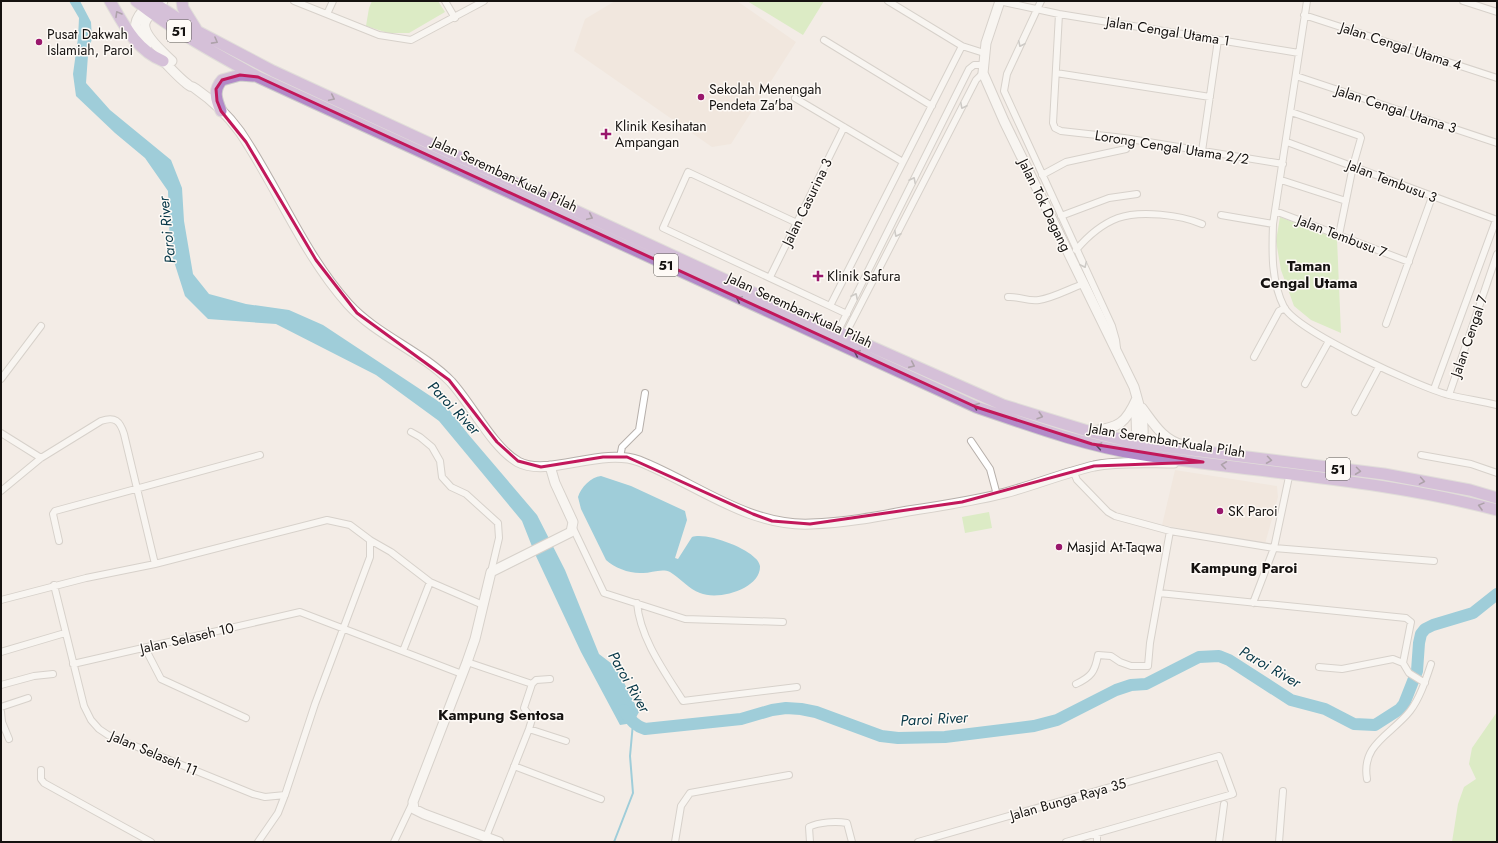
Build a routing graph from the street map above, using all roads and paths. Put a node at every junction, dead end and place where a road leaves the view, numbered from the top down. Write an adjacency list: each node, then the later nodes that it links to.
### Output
1 (110, 1): 25 (highway, one-way to 1)
2 (182, 1): 19 (highway)
3 (294, 1): 15 (street)
4 (333, 1): 15 (street)
5 (445, 1): 18 (street)
6 (484, 1): 18 (street)
7 (888, 1): 22 (street)
8 (1000, 1): 13 (street, Jalan Cengal Utama 1); 23 (street)
9 (1041, 1): 13 (street)
10 (1307, 1): 17 (street)
11 (1463, 1): 14 (street)
12 (151, 4): 19 (highway, Jalan Seremban-Kuala Pilah / 51); 25 (street); 29 (highway, Jalan Seremban-Kuala Pilah / 51); 31 (street)
13 (1037, 9): 16 (street, Jalan Cengal Utama 1); 45 (street, one-way to 45)
14 (1497, 12)
15 (327, 14): 18 (street)
16 (1059, 14): 21 (street, Jalan Cengal Utama 1); 27 (street)
17 (1304, 14): 24 (street); 30 (street, Jalan Cengal Utama 4)
18 (455, 18)
19 (197, 31): 69 (highway, Jalan Seremban-Kuala Pilah / 51, one-way to 69)
20 (824, 40): 34 (street)
21 (1218, 40): 24 (street, Jalan Cengal Utama 1); 32 (street)
22 (962, 46): 23 (street); 34 (street)
23 (984, 53): 26 (street)
24 (1299, 54): 28 (street)
25 (164, 61): 31 (street)
26 (983, 69): 62 (street, Jalan Tok Dagang); 66 (street, one-way to 26); 69 (street, one-way to 69)
27 (1056, 73): 32 (street); 41 (street, Lorong Cengal Utama 2/2)
28 (1296, 76): 36 (street); 39 (street, Jalan Cengal Utama 3)
29 (258, 77): 35 (highway); 86 (highway, Jalan Seremban-Kuala Pilah / 51, one-way to 29)
30 (1497, 78)
31 (196, 89): 35 (street)
32 (1210, 97): 41 (street)
33 (795, 98): 37 (street)
34 (932, 106): 42 (street)
35 (221, 111): 94 (street)
36 (1291, 112): 38 (street); 44 (street)
37 (844, 127): 42 (street); 54 (street, Jalan Casurina 3)
38 (1287, 142): 43 (street); 44 (street, Jalan Tembusu 3)
39 (1497, 143)
40 (1126, 150): 45 (street)
41 (1202, 151): 43 (street, Lorong Cengal Utama 2/2)
42 (903, 162): 64 (street)
43 (1283, 164): 46 (street)
44 (1353, 166): 48 (street, Jalan Tembusu 3); 49 (street)
45 (1042, 175): 52 (street)
46 (1280, 180): 49 (street); 50 (street)
47 (1137, 194): 52 (street)
48 (1432, 197): 53 (street, Jalan Tembusu 3); 60 (street)
49 (1346, 201): 57 (street)
50 (1275, 211): 56 (street); 57 (street, Jalan Tembusu 7)
51 (1221, 215): 56 (street)
52 (1061, 216): 58 (street)
53 (1497, 220): 76 (street)
54 (797, 223): 61 (street, Jalan Casurina 3); 61 (street)
55 (1202, 224): 58 (street)
56 (1273, 224): 65 (street)
57 (1339, 235): 60 (street, Jalan Tembusu 7)
58 (1076, 250): 71 (street, one-way to 71)
59 (1497, 254): 78 (street, Jalan Cengal 7)
60 (1409, 262): 67 (street)
61 (770, 277): 64 (street)
62 (1083, 284): 63 (street); 71 (street, Jalan Tok Dagang)
63 (1008, 297)
64 (830, 306): 66 (street)
65 (1285, 308): 70 (street); 72 (street)
66 (846, 314): 69 (street)
67 (1386, 324)
68 (41, 326): 74 (street)
69 (842, 333): 83 (highway, Jalan Seremban-Kuala Pilah / 51, one-way to 83)
70 (1329, 341): 73 (street); 75 (street)
71 (1117, 352): 79 (street, Jalan Tok Dagang)
72 (1254, 357)
73 (1379, 367): 76 (street); 81 (street)
74 (1, 379)
75 (1305, 384)
76 (1434, 389): 78 (street)
77 (645, 393): 90 (street)
78 (1449, 395): 80 (street)
79 (1138, 401): 83 (street); 86 (street, Jalan Tok Dagang); 87 (street)
80 (1497, 405)
81 (1354, 412)
82 (411, 432): 110 (street)
83 (1091, 432): 86 (highway, Jalan Seremban-Kuala Pilah / 51)
84 (1, 433): 91 (street)
85 (971, 441): 100 (street)
86 (1138, 447): 87 (highway, Jalan Seremban-Kuala Pilah / 51); 92 (highway, Jalan Seremban-Kuala Pilah / 51)
87 (1202, 450): 93 (highway, Jalan Seremban-Kuala Pilah / 51, one-way to 93)
88 (260, 455): 98 (street)
89 (1421, 455): 96 (street)
90 (620, 457): 94 (street); 100 (street)
91 (41, 458): 98 (street); 99 (street)
92 (1203, 462): 95 (street); 97 (highway, Jalan Seremban-Kuala Pilah / 51, one-way to 92)
93 (1291, 463): 97 (street); 101 (highway, Jalan Seremban-Kuala Pilah / 51, one-way to 101)
94 (550, 466): 103 (street)
95 (1074, 473): 100 (street); 104 (street)
96 (1497, 473)
97 (1290, 475): 102 (highway, Jalan Seremban-Kuala Pilah / 51, one-way to 97); 107 (street)
98 (137, 489): 106 (street); 109 (street)
99 (1, 491)
100 (998, 495)
101 (1497, 498)
102 (1497, 510)
103 (573, 528): 110 (street); 115 (street)
104 (1170, 530): 107 (street); 113 (street)
105 (370, 540): 109 (street); 111 (street); 119 (street)
106 (59, 541)
107 (1274, 548): 108 (street); 116 (street)
108 (1434, 561)
109 (155, 564): 112 (street)
110 (491, 572): 117 (street)
111 (430, 582): 117 (street); 122 (street)
112 (54, 585): 114 (street); 120 (street, Jalan Selaseh 11)
113 (1159, 593): 116 (street); 134 (street)
114 (1, 600)
115 (637, 603): 118 (street); 136 (street)
116 (1253, 603): 125 (street)
117 (483, 604): 124 (street)
118 (783, 622)
119 (343, 628): 121 (street, Jalan Selaseh 10); 122 (street); 149 (street)
120 (65, 633): 123 (street); 126 (street, Jalan Selaseh 11)
121 (145, 648): 126 (street, Jalan Selaseh 10); 140 (street)
122 (403, 651): 130 (street)
123 (1, 652)
124 (467, 662): 130 (street); 133 (street)
125 (1403, 663): 128 (street); 132 (street)
126 (73, 664): 149 (street, Jalan Selaseh 11)
127 (1430, 664): 132 (street)
128 (1319, 667)
129 (53, 674): 135 (street)
130 (462, 674): 151 (street)
131 (550, 679): 133 (street)
132 (1422, 681): 147 (street)
133 (532, 684): 141 (street)
134 (1076, 684)
135 (1, 685)
136 (797, 687)
137 (28, 698): 138 (street)
138 (1, 707)
139 (1, 712): 142 (street)
140 (246, 718)
141 (529, 729): 143 (street); 144 (street)
142 (9, 739)
143 (566, 741)
144 (514, 766): 150 (street); 154 (street)
145 (41, 770): 155 (street)
146 (789, 775): 159 (street)
147 (1367, 780)
148 (1283, 791): 166 (street)
149 (285, 795): 156 (street)
150 (601, 799)
151 (412, 802): 154 (street); 157 (street)
152 (1224, 804): 165 (street)
153 (1097, 833): 162 (street, Jalan Bunga Raya 35); 163 (street); 164 (street)
154 (486, 837): 158 (street)
155 (151, 842)
156 (258, 842)
157 (394, 842)
158 (499, 842)
159 (675, 842)
160 (810, 842): 161 (street)
161 (852, 842)
162 (918, 842)
163 (1066, 842)
164 (1097, 842)
165 (1219, 842)
166 (1279, 842)

